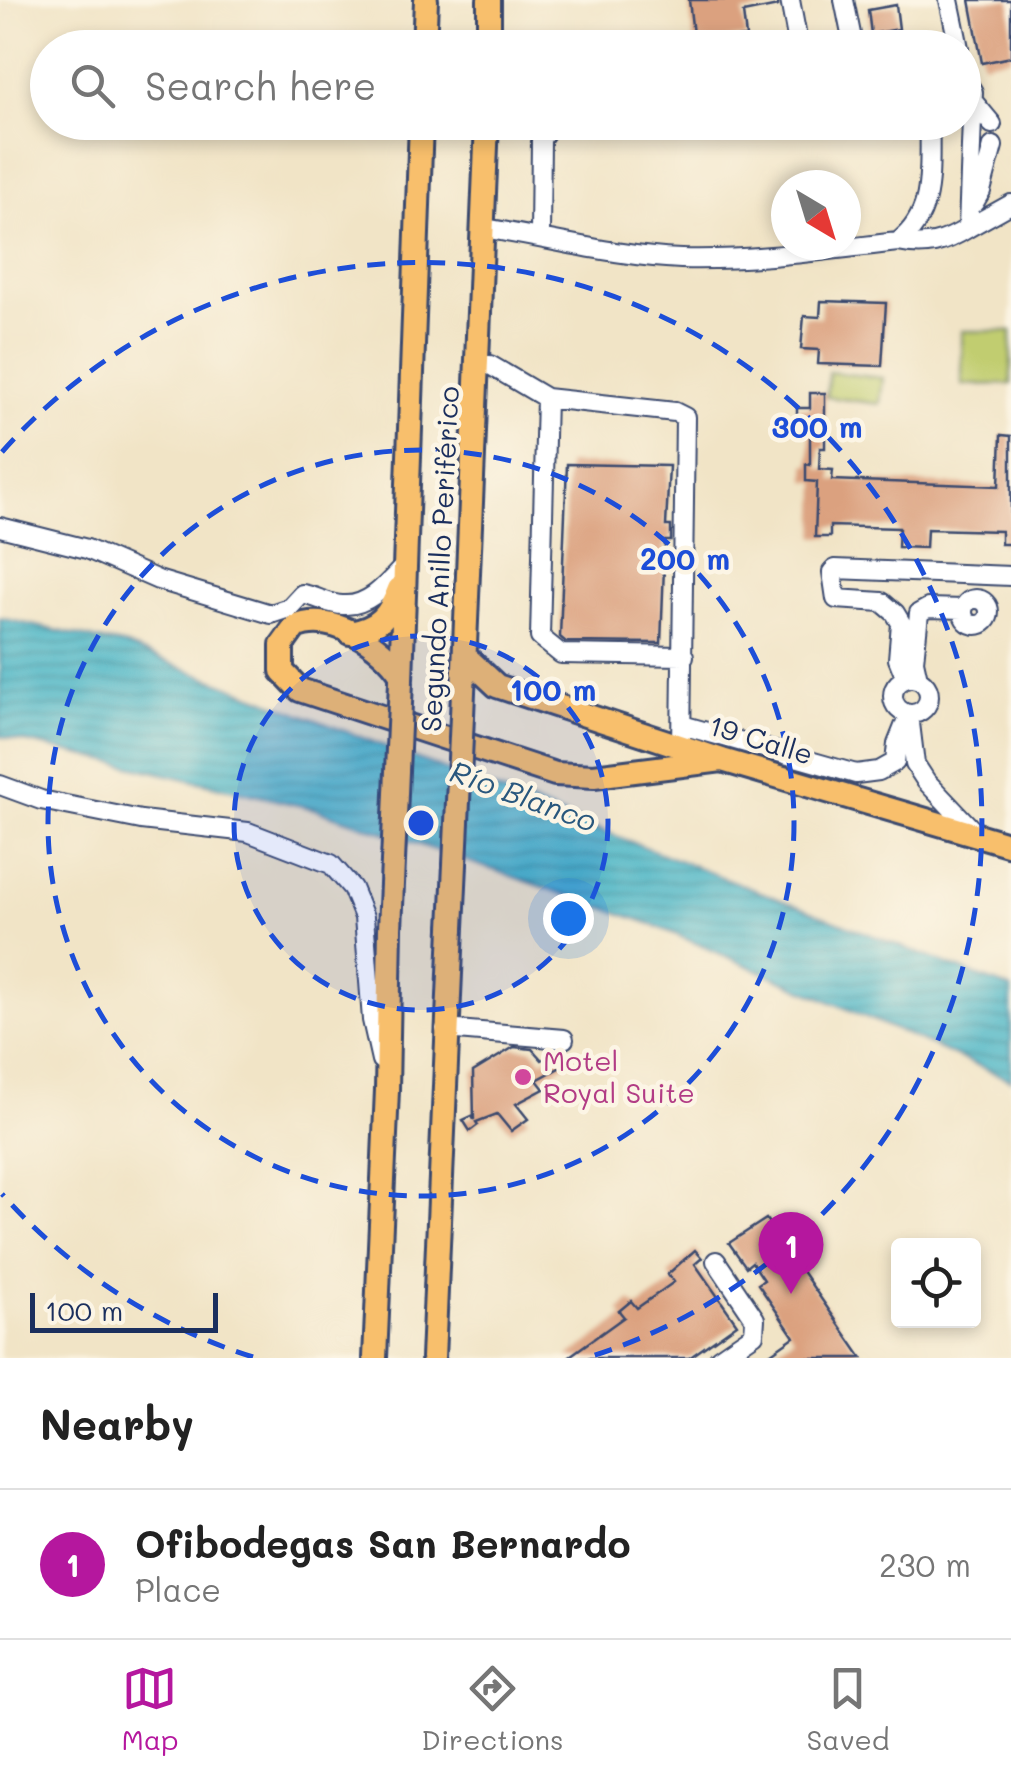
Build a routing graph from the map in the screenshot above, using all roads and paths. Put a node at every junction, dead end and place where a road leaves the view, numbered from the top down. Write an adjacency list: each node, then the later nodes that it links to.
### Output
1 (426, 0): 6 (main road)
2 (489, 0): 7 (main road)
3 (790, 0): 8 (street)
4 (844, 0): 9 (street)
5 (949, 0): 10 (street)
6 (425, 30)
7 (489, 30)
8 (796, 30)
9 (850, 30)
10 (955, 30)
11 (981, 111): 12 (street)
12 (992, 124)
13 (420, 140): 28 (main road, Segundo Anillo Periférico)
14 (486, 140): 21 (main road, Segundo Anillo Periférico)
15 (541, 140): 23 (street)
16 (930, 140): 24 (street)
17 (972, 140): 20 (street)
18 (993, 146): 20 (street)
19 (1011, 204): 22 (street)
20 (971, 209): 22 (street)
21 (483, 228): 23 (street); 25 (main road, Segundo Anillo Periférico)
22 (968, 228): 24 (street)
23 (540, 235): 24 (street)
24 (898, 242)
25 (479, 365): 26 (street); 32 (main road, Segundo Anillo Periférico)
26 (546, 398): 33 (street); 33 (street)
27 (0, 526): 28 (street)
28 (404, 570): 31 (main road); 34 (main road, Segundo Anillo Periférico)
29 (1011, 576): 35 (street)
30 (1011, 610): 35 (street)
31 (350, 632): 34 (main road); 40 (main road)
32 (465, 656): 36 (main road, 19 Calle); 37 (main road, Segundo Anillo Periférico)
33 (684, 656): 39 (street)
34 (401, 677): 46 (main road, Segundo Anillo Periférico, bridge)
35 (912, 679): 38 (street); 38 (street)
36 (497, 686): 37 (main road); 39 (main road, 19 Calle)
37 (462, 712): 44 (main road, Segundo Anillo Periférico, bridge)
38 (908, 714): 39 (street); 42 (street)
39 (681, 736): 40 (main road, 19 Calle)
40 (722, 760): 42 (main road, 19 Calle)
41 (0, 785): 46 (street)
42 (977, 835): 43 (main road, 19 Calle)
43 (1011, 845)
44 (445, 1029): 45 (street); 49 (main road, Segundo Anillo Periférico)
45 (564, 1038)
46 (387, 1090): 48 (main road, Segundo Anillo Periférico)
47 (716, 1261): 50 (street)
48 (374, 1358)
49 (433, 1358)
50 (719, 1358)

